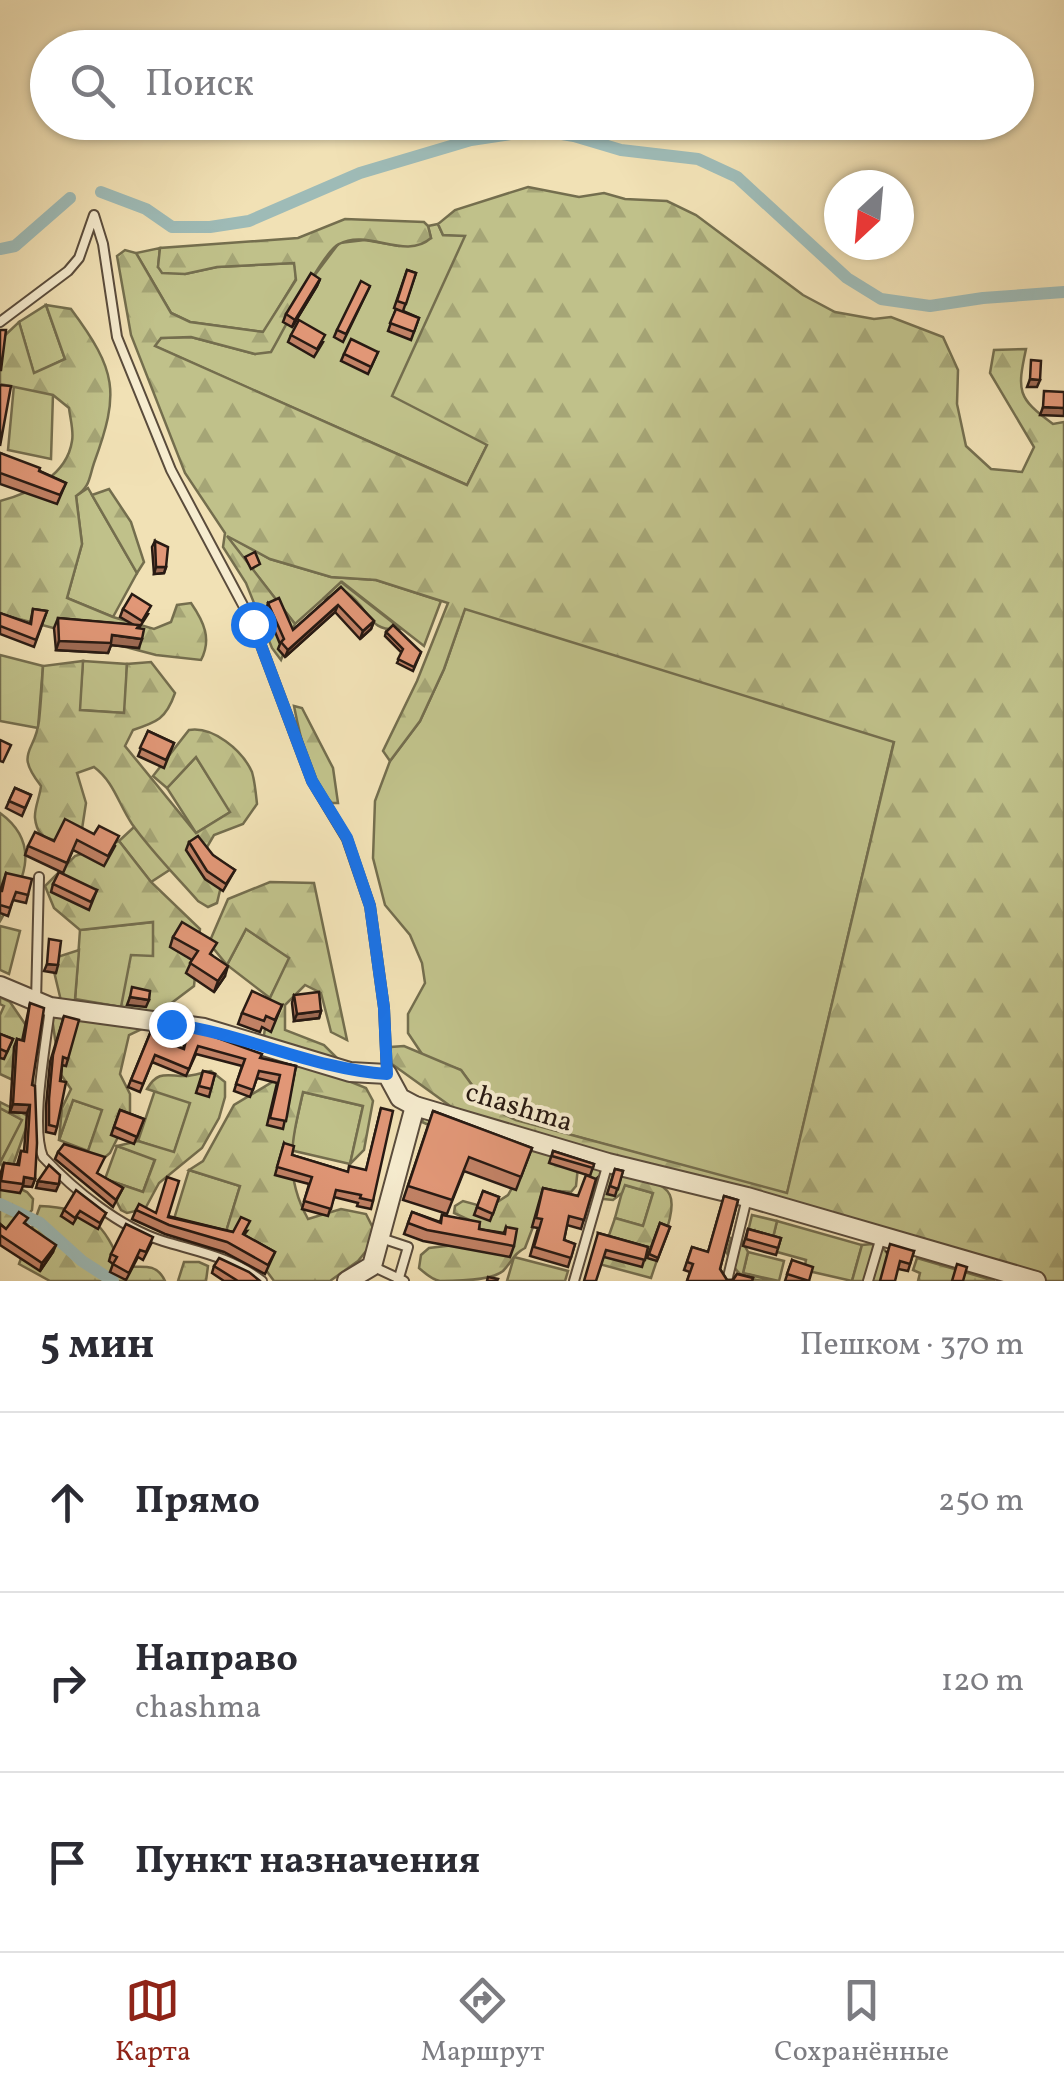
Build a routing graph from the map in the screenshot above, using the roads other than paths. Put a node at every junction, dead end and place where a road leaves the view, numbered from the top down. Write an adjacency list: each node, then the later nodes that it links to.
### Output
1 (92, 203): 2 (lane)
2 (94, 215): 3 (lane); 7 (lane)
3 (0, 322)
4 (39, 878): 6 (lane)
5 (0, 986): 6 (street)
6 (43, 1004): 7 (street); 15 (lane)
7 (387, 1074): 8 (street)
8 (415, 1106): 9 (street, сhashma); 12 (street)
9 (608, 1164): 10 (street, сhashma); 16 (lane)
10 (748, 1197): 11 (street, сhashma); 17 (lane)
11 (881, 1236): 18 (lane); 19 (street, сhashma)
12 (381, 1238): 13 (street); 14 (lane)
13 (362, 1275): 14 (lane)
14 (400, 1280)
15 (262, 1281)
16 (574, 1281)
17 (727, 1281)
18 (868, 1281)
19 (1036, 1281)

